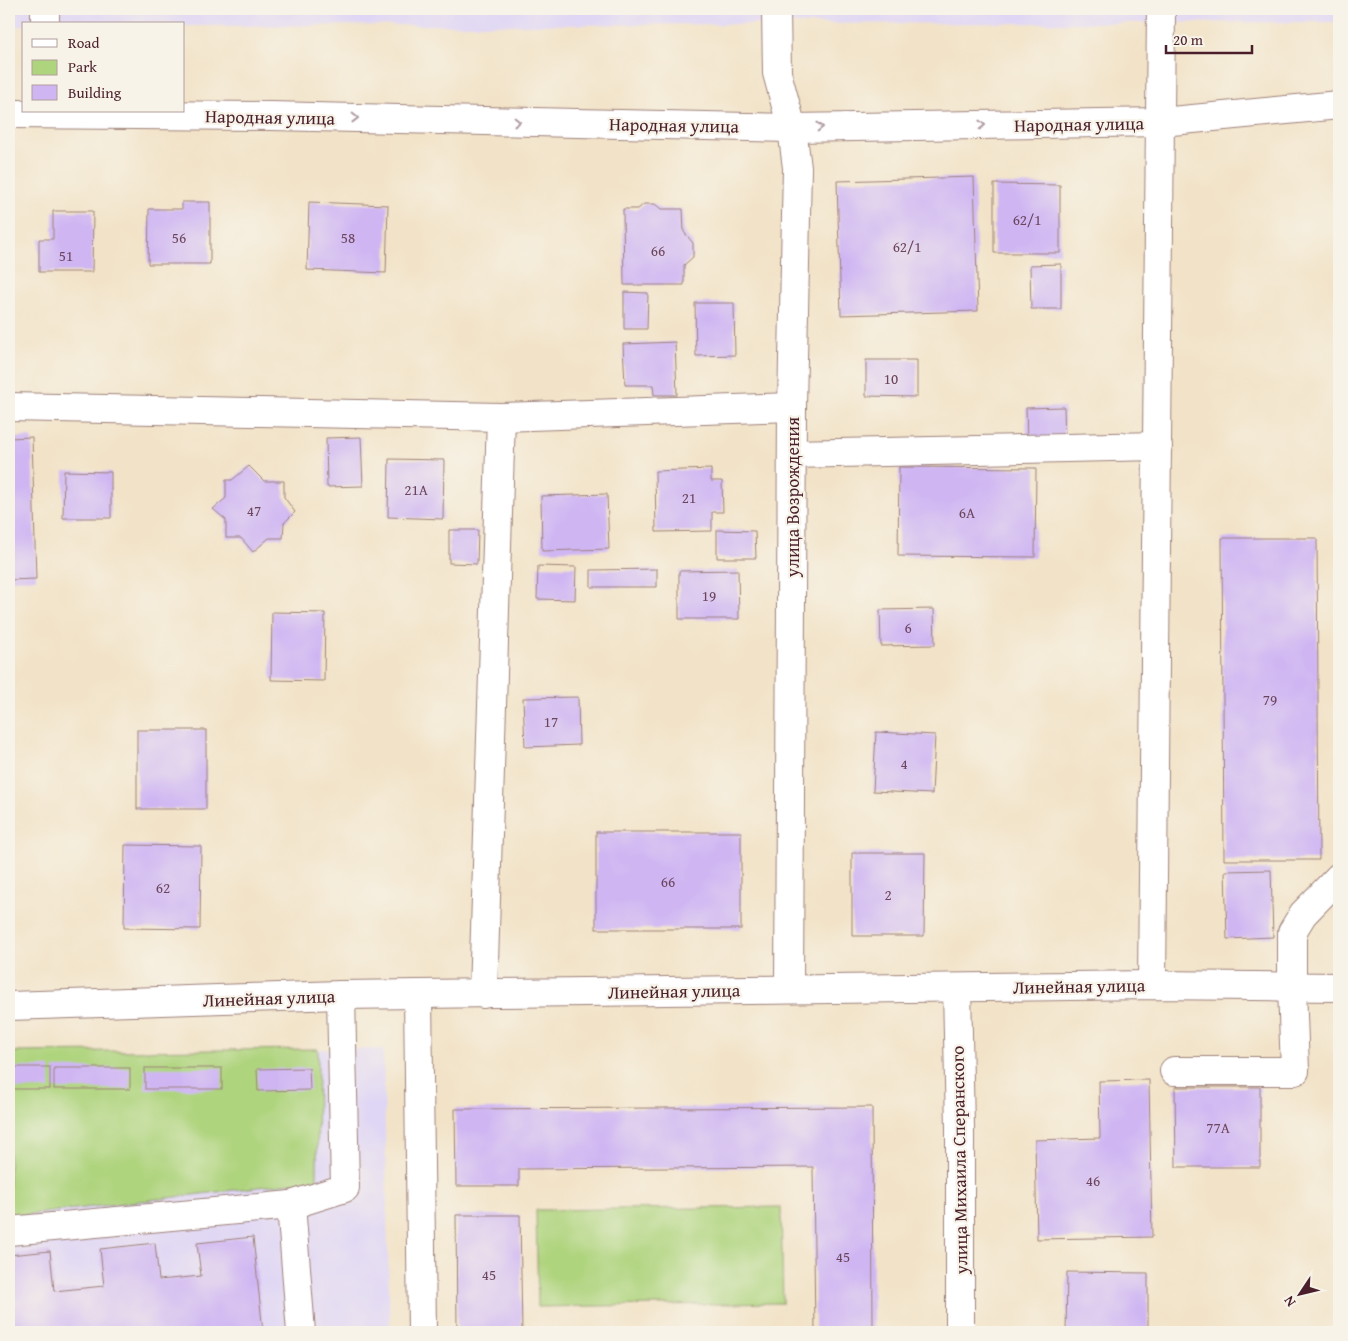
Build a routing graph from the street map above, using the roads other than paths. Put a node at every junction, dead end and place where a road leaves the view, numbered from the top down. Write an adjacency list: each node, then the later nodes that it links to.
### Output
1 (45, 9): 4 (street)
2 (776, 9): 9 (street, улица Возрождения)
3 (1161, 9): 8 (street)
4 (45, 22)
5 (1339, 104): 8 (street, Народная улица)
6 (45, 113): 7 (street, Народная улица); 9 (street, Народная улица, one-way to 9)
7 (9, 114)
8 (1161, 122): 9 (street, Народная улица, one-way to 8); 13 (street)
9 (792, 128): 11 (street, улица Возрождения)
10 (9, 407): 12 (street)
11 (792, 407): 12 (street); 14 (street, улица Возрождения)
12 (502, 417): 22 (street)
13 (1158, 446): 14 (street); 16 (street)
14 (792, 454): 20 (street, улица Возрождения)
15 (1339, 877): 17 (street)
16 (1152, 985): 17 (street, Линейная улица); 19 (street, Линейная улица)
17 (1292, 987): 18 (street, Линейная улица); 25 (street)
18 (1339, 987)
19 (958, 988): 20 (street, Линейная улица); 30 (street, улица Михаила Сперанского)
20 (789, 989): 22 (street, Линейная улица)
21 (418, 994): 22 (street, Линейная улица); 23 (street, Линейная улица); 29 (street)
22 (483, 994)
23 (341, 995): 24 (street, Линейная улица); 26 (street)
24 (9, 1006)
25 (1174, 1071)
26 (290, 1205): 27 (street); 28 (street)
27 (9, 1231)
28 (300, 1332)
29 (422, 1332)
30 (960, 1332)

